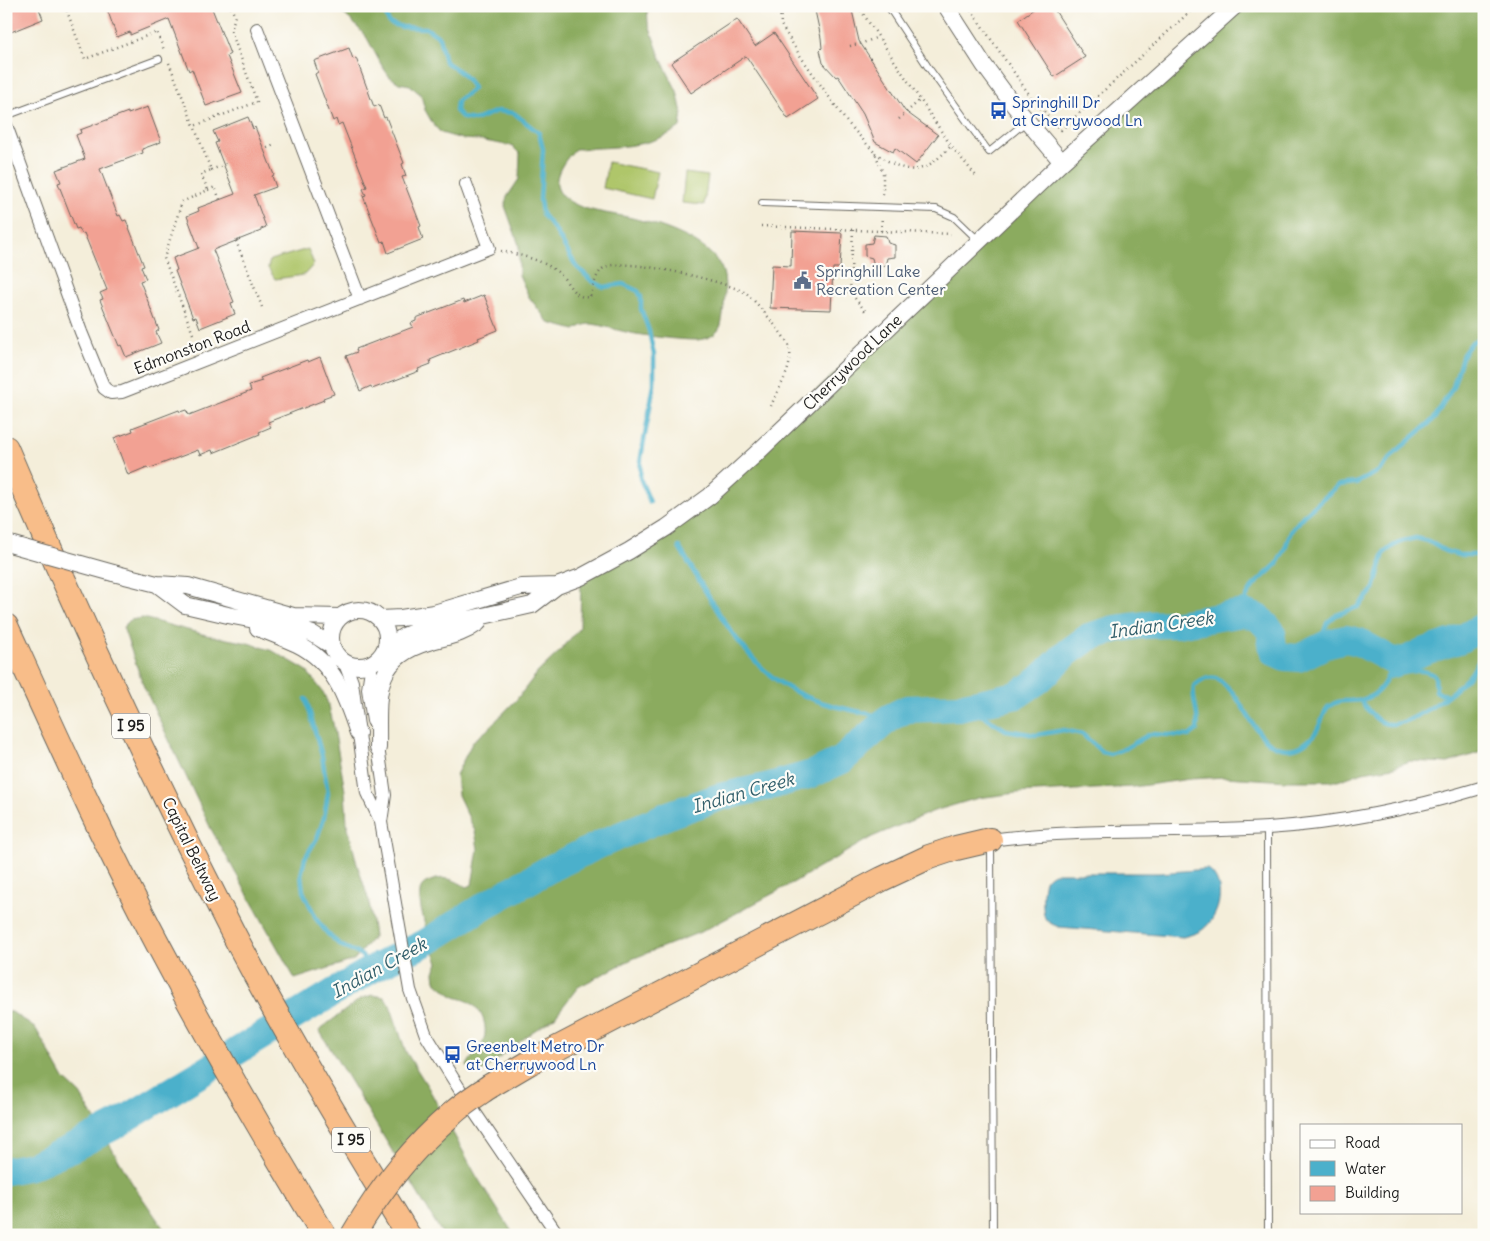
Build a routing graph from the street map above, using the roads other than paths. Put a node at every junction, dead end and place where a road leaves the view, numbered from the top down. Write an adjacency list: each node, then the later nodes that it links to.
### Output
1 (888, 6): 7 (lane)
2 (946, 6): 7 (street)
3 (1230, 8): 9 (street, Cherrywood Lane)
4 (257, 29): 13 (street)
5 (159, 60): 6 (lane)
6 (6, 116)
7 (1026, 122): 9 (street)
8 (6, 125): 13 (street, Edmonston Road)
9 (1062, 162): 12 (street, Cherrywood Lane)
10 (466, 184): 13 (street, Edmonston Road)
11 (762, 203): 12 (lane)
12 (979, 241): 17 (street, Cherrywood Lane)
13 (360, 299)
14 (6, 448): 35 (highway, Capital Beltway / I 95)
15 (6, 543): 16 (street, bridge)
16 (156, 584): 18 (street); 20 (street)
17 (557, 586): 19 (street, Cherrywood Lane); 21 (street, Cherrywood Lane)
18 (228, 615): 23 (street); 27 (street)
19 (490, 615): 24 (street, Cherrywood Lane); 28 (street)
20 (340, 617): 21 (street); 23 (street)
21 (380, 618): 24 (street)
22 (6, 626): 33 (highway)
23 (332, 646): 25 (street)
24 (385, 650): 26 (street)
25 (344, 662): 26 (street); 27 (street)
26 (372, 663): 28 (street)
27 (358, 733): 30 (street)
28 (378, 748): 30 (street)
29 (1484, 787): 31 (street)
30 (381, 822): 36 (street)
31 (1266, 828): 32 (street); 38 (lane)
32 (990, 840): 34 (highway, bridge); 37 (lane)
33 (324, 1235)
34 (353, 1235)
35 (408, 1235)
36 (558, 1235)
37 (993, 1235)
38 (1268, 1235)

